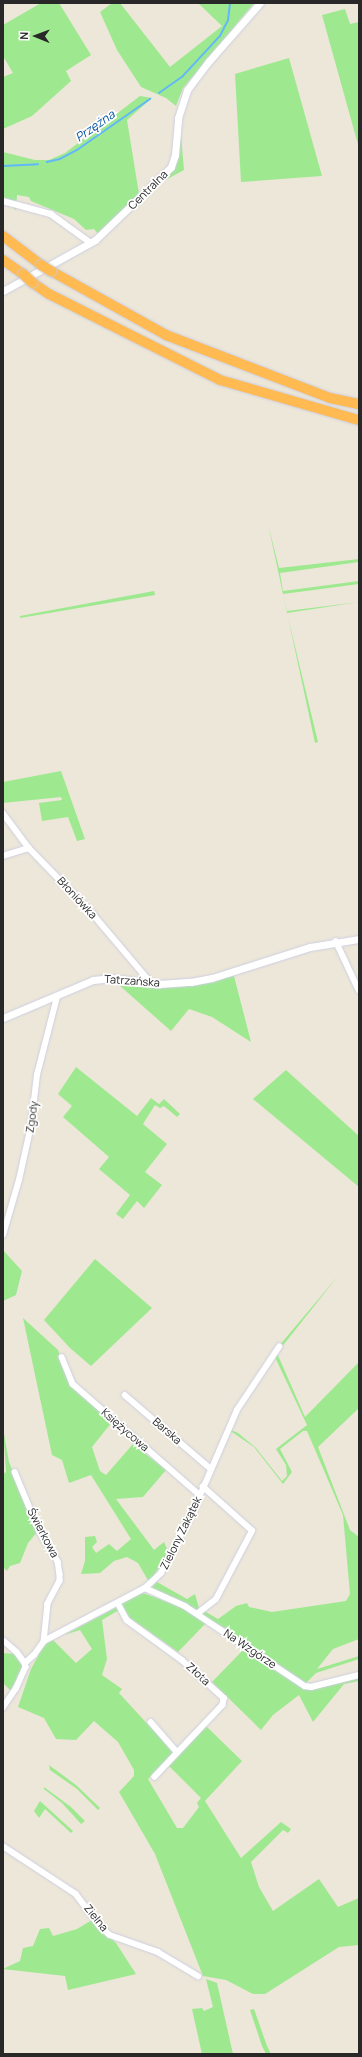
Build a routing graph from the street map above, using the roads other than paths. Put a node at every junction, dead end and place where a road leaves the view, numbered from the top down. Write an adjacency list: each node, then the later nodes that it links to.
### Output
1 (260, 3): 4 (street, Centralna)
2 (3, 201): 4 (street)
3 (3, 236): 7 (highway, bridge)
4 (91, 243): 6 (street, Centralna)
5 (3, 260): 8 (highway, bridge)
6 (3, 291)
7 (359, 404)
8 (359, 420)
9 (3, 814): 10 (street, Błoniówka)
10 (29, 848): 11 (street); 14 (street, Błoniówka)
11 (3, 856)
12 (359, 939): 13 (street, Tatrzańska)
13 (336, 942): 14 (street, Tatrzańska); 15 (street)
14 (152, 984): 16 (street, Tatrzańska)
15 (359, 990)
16 (57, 997): 17 (street, Tatrzańska); 18 (street, Zgody)
17 (3, 1018)
18 (3, 1236)
19 (279, 1347): 22 (street, Zielony Zakątek)
20 (62, 1357): 25 (street, Księżycowa)
21 (125, 1395): 22 (street, Barska)
22 (210, 1468): 24 (street, Zielony Zakątek)
23 (15, 1472): 30 (street, Świerkowa)
24 (203, 1487): 25 (street, Zielony Zakątek); 28 (street)
25 (200, 1495): 26 (street, Zielony Zakątek)
26 (145, 1588): 27 (street, Zielony Zakątek); 28 (street, Na Wzgórze)
27 (118, 1603): 30 (street, Zielony Zakątek); 35 (street, Złota)
28 (197, 1614): 32 (street, Na Wzgórze)
29 (3, 1640): 31 (street)
30 (44, 1640): 31 (street)
31 (25, 1663): 33 (street)
32 (359, 1675)
33 (3, 1708)
34 (151, 1722): 35 (street)
35 (177, 1752): 36 (street, Złota)
36 (155, 1777)
37 (3, 1846): 38 (street, Zielna)
38 (198, 1976)

